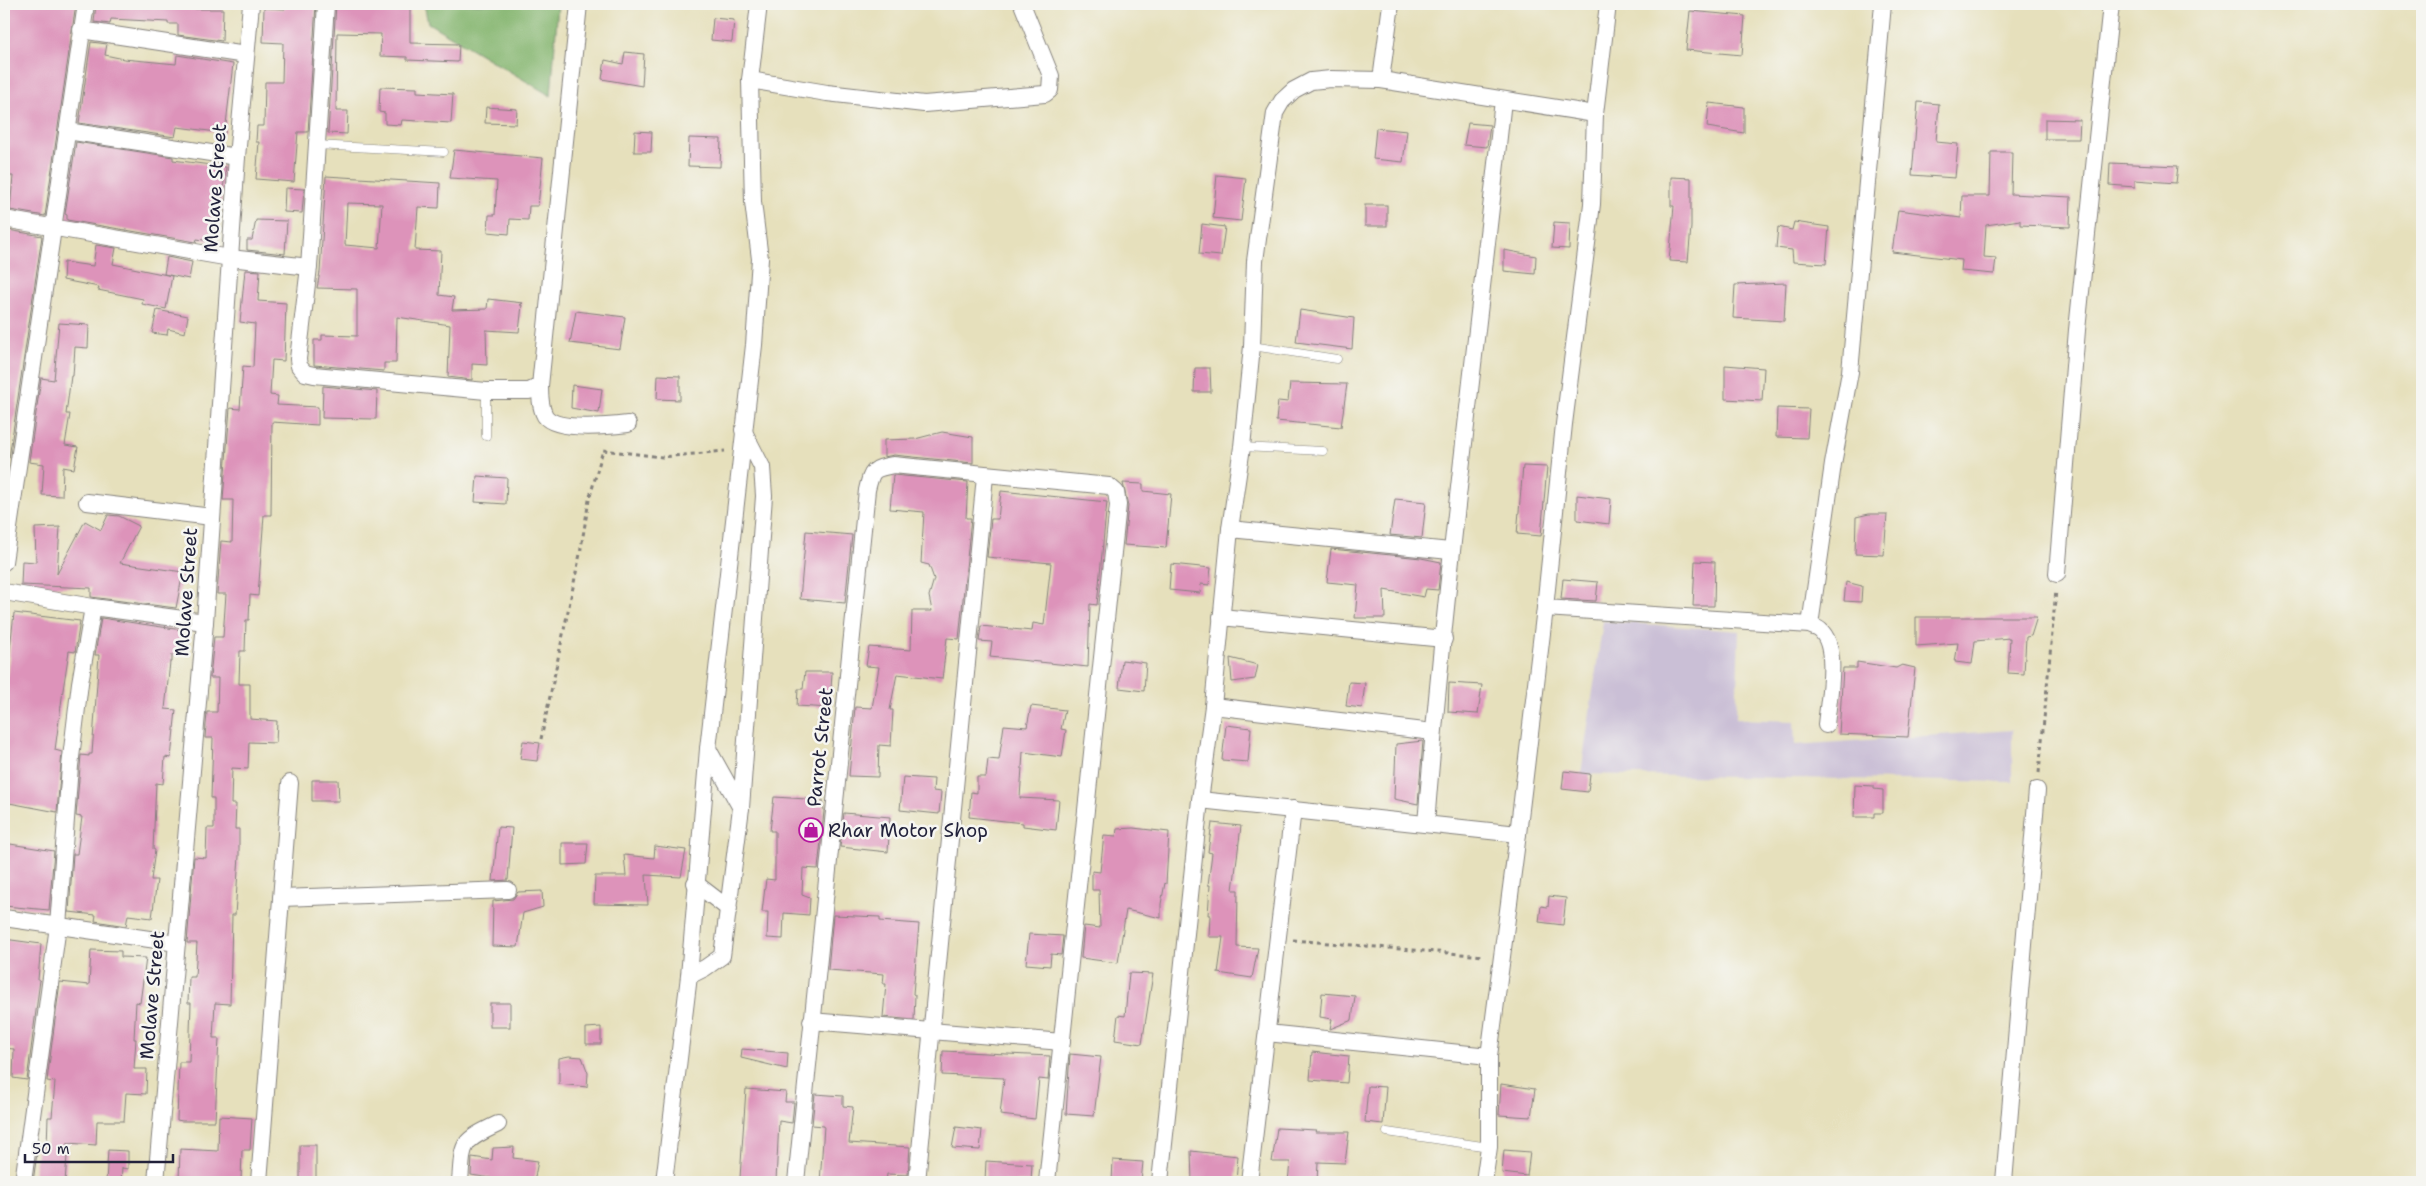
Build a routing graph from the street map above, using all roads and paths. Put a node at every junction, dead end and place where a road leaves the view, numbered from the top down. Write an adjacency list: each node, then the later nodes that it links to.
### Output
1 (86, 4): 11 (street)
2 (251, 4): 12 (street, Molave Street)
3 (326, 4): 18 (street)
4 (579, 4): 27 (street)
5 (760, 4): 13 (street)
6 (1022, 4): 13 (street)
7 (1391, 4): 14 (street)
8 (1608, 4): 16 (street)
9 (1882, 4): 49 (street)
10 (2111, 4): 43 (street)
11 (81, 30): 12 (street); 17 (street)
12 (246, 55): 20 (street, Molave Street)
13 (750, 80): 30 (street)
14 (1381, 80): 15 (street); 25 (street)
15 (1503, 100): 16 (street); 41 (street)
16 (1595, 114): 46 (street)
17 (67, 131): 20 (street); 22 (street)
18 (317, 145): 19 (lane); 24 (street)
19 (444, 152)
20 (237, 157): 23 (street, Molave Street)
21 (4, 219): 22 (street)
22 (52, 227): 23 (street); 42 (street)
23 (230, 258): 24 (street); 39 (street, Molave Street)
24 (309, 267): 28 (street)
25 (1252, 346): 26 (lane); 32 (street)
26 (1337, 358)
27 (540, 386): 28 (street); 29 (street)
28 (486, 391): 31 (lane)
29 (628, 424)
30 (743, 430): 34 (street); 35 (street)
31 (486, 436)
32 (1242, 447): 33 (lane); 40 (street)
33 (1323, 451)
34 (741, 452): 37 (street); 54 (path)
35 (759, 462): 37 (street); 59 (street)
36 (985, 476): 73 (street, Parrot Street); 74 (street); 76 (street)
37 (738, 479): 55 (street)
38 (88, 502): 39 (street)
39 (212, 517): 48 (street, Molave Street)
40 (1230, 529): 41 (street); 47 (street)
41 (1450, 551): 50 (street)
42 (4, 562)
43 (2057, 574): 57 (path)
44 (4, 592): 45 (street)
45 (93, 608): 48 (street); 68 (street)
46 (1545, 608): 49 (street); 62 (street)
47 (1221, 617): 50 (street); 51 (street)
48 (205, 622): 70 (street, Molave Street)
49 (1810, 625): 52 (street)
50 (1444, 639): 53 (street)
51 (1213, 706): 53 (street); 58 (street)
52 (1826, 725)
53 (1433, 732): 61 (street)
54 (541, 739)
55 (708, 750): 59 (street); 63 (street)
56 (290, 783): 65 (street)
57 (2037, 790): 92 (street)
58 (1200, 800): 60 (street); 89 (street)
59 (741, 808): 66 (street)
60 (1293, 809): 61 (street); 69 (street)
61 (1426, 824): 62 (street)
62 (1518, 834): 71 (street)
63 (695, 883): 66 (street); 72 (street)
64 (508, 890): 65 (street)
65 (281, 898): 83 (street)
66 (729, 909): 72 (street)
67 (4, 918): 68 (street)
68 (58, 926): 70 (street); 81 (street)
69 (1278, 939): 71 (path); 75 (street)
70 (177, 944): 82 (street, Molave Street)
71 (1502, 958): 77 (street)
72 (688, 976): 85 (street)
73 (812, 1021): 74 (street); 86 (street, Parrot Street)
74 (933, 1032): 76 (street); 87 (street)
75 (1267, 1034): 77 (street); 90 (street)
76 (1062, 1042): 88 (street)
77 (1489, 1056): 80 (street)
78 (498, 1124): 84 (street)
79 (1386, 1132): 80 (lane)
80 (1489, 1147): 91 (street)
81 (23, 1182)
82 (156, 1182)
83 (259, 1182)
84 (460, 1182)
85 (664, 1182)
86 (796, 1182)
87 (917, 1182)
88 (1047, 1182)
89 (1160, 1182)
90 (1249, 1182)
91 (1484, 1182)
92 (2004, 1182)

